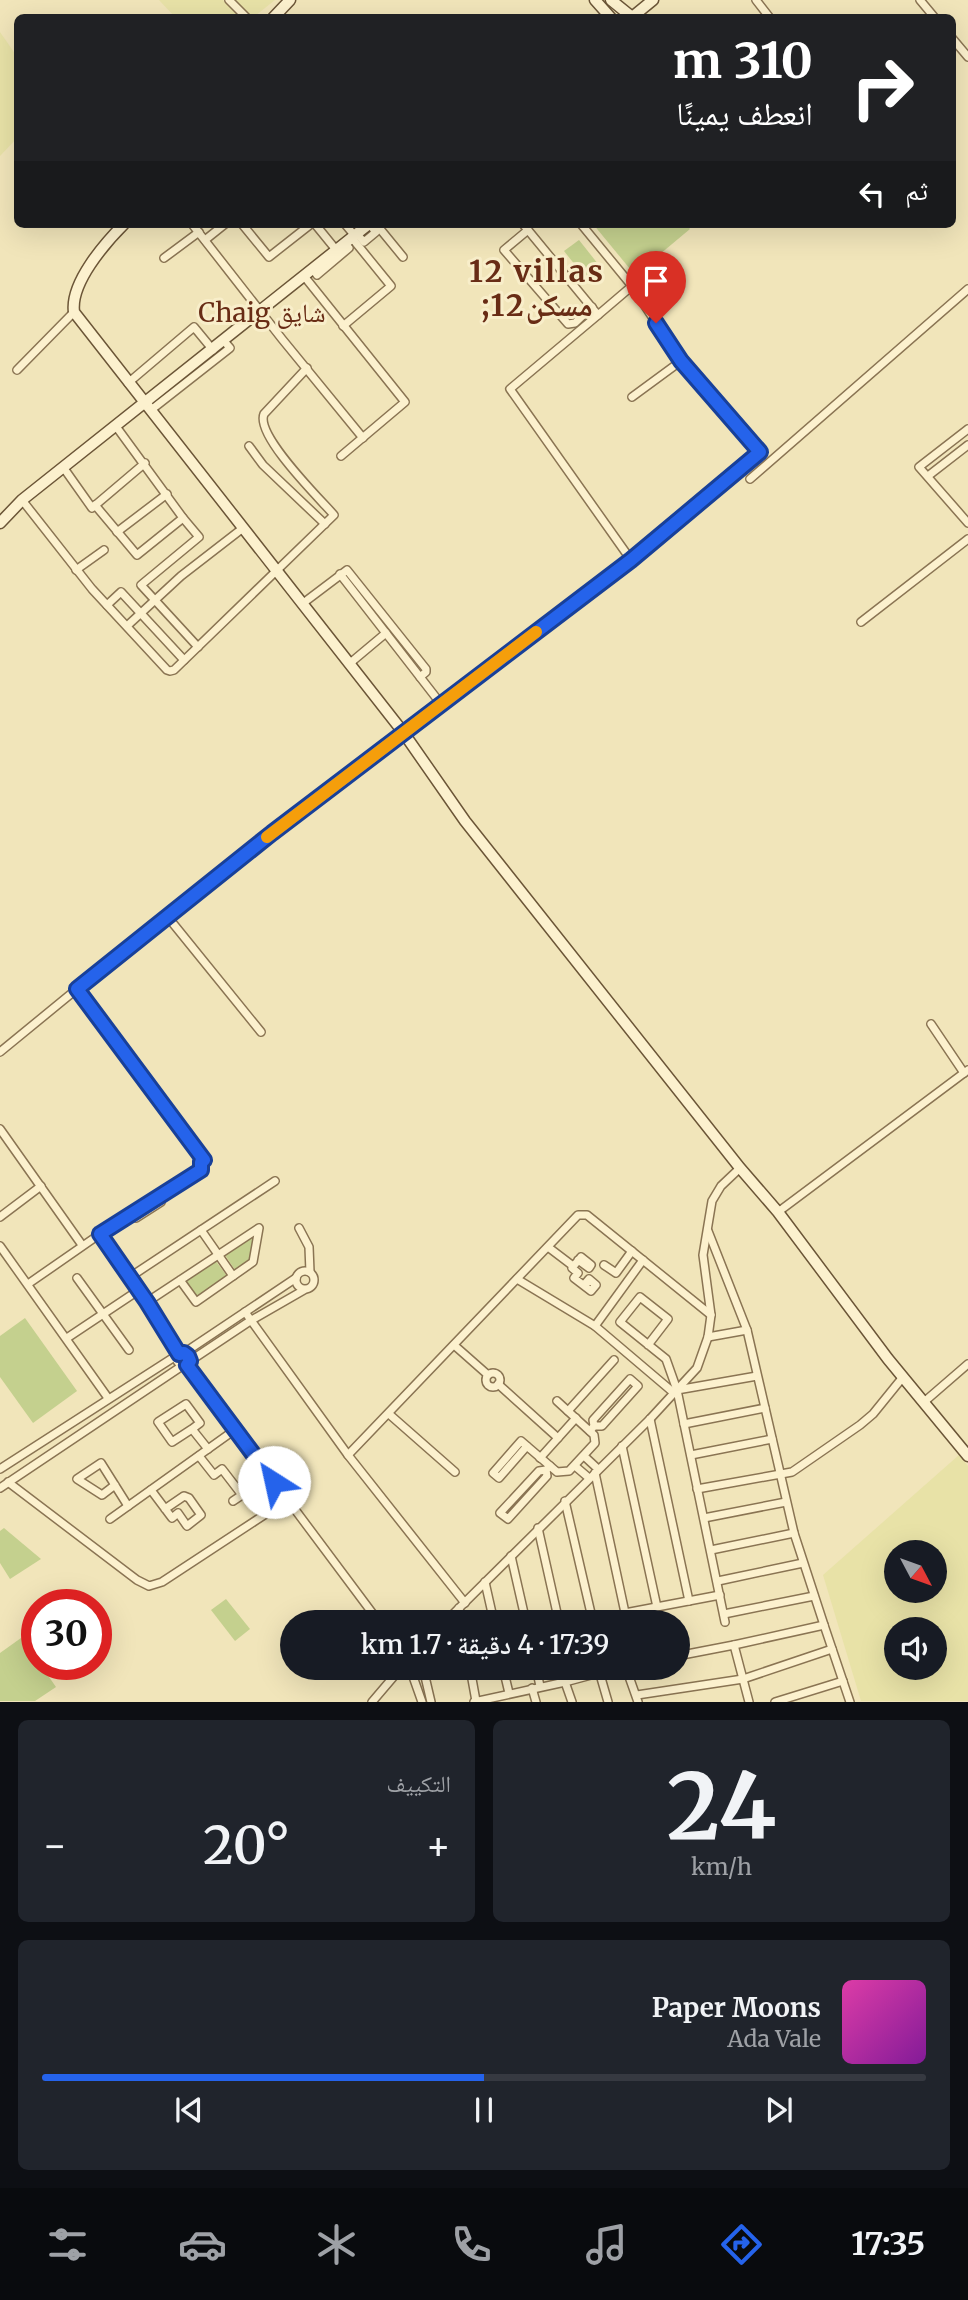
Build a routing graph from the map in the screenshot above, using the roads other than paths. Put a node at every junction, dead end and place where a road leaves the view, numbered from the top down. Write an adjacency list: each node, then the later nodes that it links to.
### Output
1 (229, 0): 8 (street)
2 (290, 0): 9 (street)
3 (595, 0): 10 (street)
4 (611, 0): 11 (street)
5 (756, 0): 13 (street)
6 (920, 0): 14 (street)
7 (651, 1): 12 (street)
8 (243, 14)
9 (277, 14)
10 (607, 14)
11 (628, 14)
12 (636, 14)
13 (767, 14)
14 (932, 14)
15 (956, 43): 16 (street)
16 (968, 57)
17 (120, 228): 38 (street)
18 (196, 228): 29 (street)
19 (220, 228): 30 (street)
20 (245, 228): 21 (street)
21 (308, 228)
22 (322, 228): 31 (street)
23 (346, 228): 31 (street)
24 (364, 228): 31 (street)
25 (379, 228): 32 (street)
26 (524, 228): 37 (street)
27 (526, 228): 37 (street)
28 (584, 228): 35 (street)
29 (199, 232): 30 (street); 33 (street)
30 (205, 240): 39 (street)
31 (349, 240): 34 (street); 41 (street)
32 (403, 257)
33 (164, 258)
34 (304, 276): 39 (street); 41 (street)
35 (632, 286): 40 (street); 44 (street)
36 (968, 289): 59 (street)
37 (592, 307): 40 (street)
38 (74, 313): 46 (street); 47 (street)
39 (260, 313): 42 (street); 45 (street)
40 (598, 315): 71 (street)
41 (342, 326): 52 (street)
42 (224, 341): 43 (street); 49 (street)
43 (213, 350): 47 (street); 49 (street)
44 (681, 361): 48 (street); 71 (street)
45 (306, 368): 52 (street); 66 (street)
46 (17, 370)
47 (128, 383): 49 (street)
48 (632, 397)
49 (148, 406): 50 (street); 67 (street)
50 (115, 425): 56 (street); 57 (street)
51 (968, 429): 58 (street)
52 (363, 438): 55 (street)
53 (968, 445): 58 (street)
54 (249, 446): 66 (street)
55 (341, 456)
56 (145, 463): 60 (street); 62 (street)
57 (63, 467): 61 (street); 62 (street)
58 (928, 477): 65 (street)
59 (750, 479)
60 (167, 494): 63 (street); 68 (street)
61 (22, 500): 64 (street); 72 (street)
62 (95, 505): 68 (street)
63 (183, 518): 68 (street); 75 (street)
64 (0, 523)
65 (968, 523)
66 (325, 524): 73 (street)
67 (243, 528): 73 (street); 75 (street)
68 (117, 532)
69 (968, 539): 79 (street)
70 (104, 550): 72 (street)
71 (631, 560): 86 (street)
72 (76, 570): 77 (street)
73 (276, 571): 76 (street); 82 (street)
74 (340, 574): 76 (street); 81 (street); 85 (street)
75 (154, 600): 78 (street); 82 (street)
76 (302, 604): 84 (street)
77 (107, 606): 78 (street); 80 (street)
78 (140, 613): 80 (street); 83 (street)
79 (861, 622)
80 (127, 626): 83 (street)
81 (386, 633): 84 (street); 85 (street)
82 (198, 647): 83 (street)
83 (184, 660)
84 (349, 664): 87 (street)
85 (420, 677): 86 (street)
86 (441, 704): 87 (street)
87 (403, 732): 88 (street); 95 (street)
88 (167, 916): 89 (street); 91 (street)
89 (77, 989): 92 (street); 103 (street)
90 (931, 1024): 93 (street)
91 (261, 1032)
92 (0, 1052)
93 (966, 1072): 98 (street)
94 (1, 1132): 97 (street)
95 (740, 1168): 98 (street); 102 (street)
96 (275, 1181): 101 (street)
97 (41, 1186): 99 (street); 104 (street)
98 (778, 1212): 139 (street)
99 (0, 1217)
100 (299, 1227): 111 (street)
101 (201, 1230): 108 (street); 113 (street)
102 (708, 1231): 125 (street); 128 (street)
103 (100, 1234): 104 (street); 113 (street)
104 (82, 1245): 118 (street)
105 (0, 1246): 118 (street)
106 (548, 1247): 107 (street); 116 (street); 119 (street)
107 (632, 1251): 109 (street); 110 (street)
108 (218, 1255): 112 (street); 112 (street); 117 (street)
109 (643, 1260): 125 (street); 127 (street)
110 (604, 1265)
111 (310, 1272): 115 (street); 121 (street)
112 (233, 1276): 117 (street)
113 (130, 1277): 120 (street)
114 (77, 1278): 124 (street)
115 (296, 1278): 121 (street); 123 (street)
116 (517, 1279): 127 (street); 131 (street)
117 (180, 1280): 122 (street)
118 (27, 1284): 129 (street)
119 (584, 1285)
120 (139, 1290): 122 (street); 124 (street)
121 (304, 1290): 126 (street)
122 (147, 1302): 134 (street)
123 (245, 1312): 126 (street); 134 (street)
124 (103, 1314): 129 (street); 133 (street)
125 (710, 1315): 130 (street)
126 (250, 1321): 136 (street); 158 (street)
127 (594, 1326): 140 (street)
128 (747, 1330): 130 (street); 138 (street)
129 (67, 1338): 141 (street)
130 (708, 1338): 140 (street)
131 (454, 1345): 146 (street); 153 (street)
132 (648, 1345): 132 (street); 140 (street)
133 (129, 1350)
134 (180, 1355): 136 (street); 136 (street); 141 (street)
135 (614, 1360): 145 (street)
136 (186, 1364): 151 (street); 170 (street)
137 (968, 1364): 143 (street)
138 (757, 1376): 140 (street); 144 (street)
139 (903, 1377): 143 (street); 169 (street)
140 (675, 1391): 148 (street); 149 (street)
141 (108, 1398): 166 (street)
142 (557, 1401): 145 (street)
143 (924, 1402): 162 (street)
144 (765, 1408): 149 (street); 154 (street)
145 (568, 1411): 147 (street)
146 (389, 1414): 158 (street); 167 (street)
147 (576, 1418): 152 (street); 153 (street)
148 (650, 1419): 156 (street); 192 (street)
149 (684, 1424): 159 (street)
150 (192, 1429): 150 (street); 157 (street)
151 (236, 1429): 157 (street); 175 (street)
152 (592, 1429): 152 (street); 161 (street)
153 (558, 1438): 163 (street)
154 (772, 1439): 159 (street); 169 (street)
155 (527, 1446): 155 (street); 163 (street)
156 (622, 1446): 168 (street); 194 (street)
157 (208, 1449): 160 (street)
158 (348, 1455): 193 (street)
159 (691, 1455): 173 (street)
160 (199, 1456): 174 (street); 176 (street)
161 (584, 1456): 164 (street); 168 (street)
162 (968, 1456)
163 (540, 1458): 165 (street)
164 (575, 1466): 165 (street); 168 (street)
165 (548, 1468): 165 (street)
166 (0, 1469)
167 (454, 1472)
168 (594, 1474): 177 (street); 202 (street)
169 (780, 1474): 173 (street); 178 (street)
170 (8, 1482): 172 (street); 175 (street)
171 (115, 1485): 171 (street); 179 (street)
172 (0, 1488)
173 (697, 1489): 181 (street)
174 (151, 1490): 179 (street); 180 (street)
175 (287, 1500): 195 (street)
176 (233, 1502)
177 (565, 1502): 183 (street); 201 (street)
178 (786, 1502): 181 (street); 184 (street)
179 (128, 1506): 182 (street)
180 (165, 1509): 180 (street)
181 (704, 1518): 185 (street)
182 (110, 1519)
183 (538, 1528): 186 (street); 200 (street)
184 (794, 1533): 185 (street); 187 (street)
185 (711, 1550): 188 (street)
186 (511, 1556): 189 (street); 199 (street)
187 (803, 1563): 188 (street); 191 (street)
188 (718, 1581): 190 (street)
189 (485, 1582): 193 (street); 198 (street)
190 (720, 1595): 191 (street); 192 (street)
191 (814, 1596): 204 (street)
192 (689, 1601): 194 (street)
193 (462, 1606): 196 (street); 197 (street)
194 (657, 1607): 203 (street)
195 (370, 1610)
196 (458, 1610)
197 (462, 1610)
198 (491, 1610)
199 (523, 1610)
200 (556, 1610)
201 (590, 1610)
202 (624, 1610)
203 (641, 1610)
204 (824, 1625): 205 (street); 206 (street)
205 (734, 1645): 207 (street); 208 (street)
206 (832, 1649): 208 (street); 219 (street)
207 (690, 1653)
208 (743, 1679): 222 (street); 231 (street)
209 (391, 1680): 225 (street)
210 (414, 1680): 226 (street)
211 (426, 1680): 227 (street)
212 (472, 1680): 224 (street)
213 (506, 1680): 221 (street)
214 (536, 1680): 220 (street)
215 (571, 1680): 218 (street)
216 (604, 1680): 230 (street)
217 (630, 1680): 222 (street)
218 (568, 1681): 220 (street); 229 (street)
219 (843, 1681): 232 (street); 233 (street)
220 (536, 1687): 221 (street); 228 (street)
221 (509, 1693): 223 (street)
222 (637, 1698)
223 (500, 1699): 224 (street)
224 (475, 1701)
225 (372, 1702)
226 (422, 1702)
227 (431, 1702)
228 (536, 1702)
229 (572, 1702)
230 (608, 1702)
231 (749, 1702)
232 (775, 1702)
233 (850, 1702)

